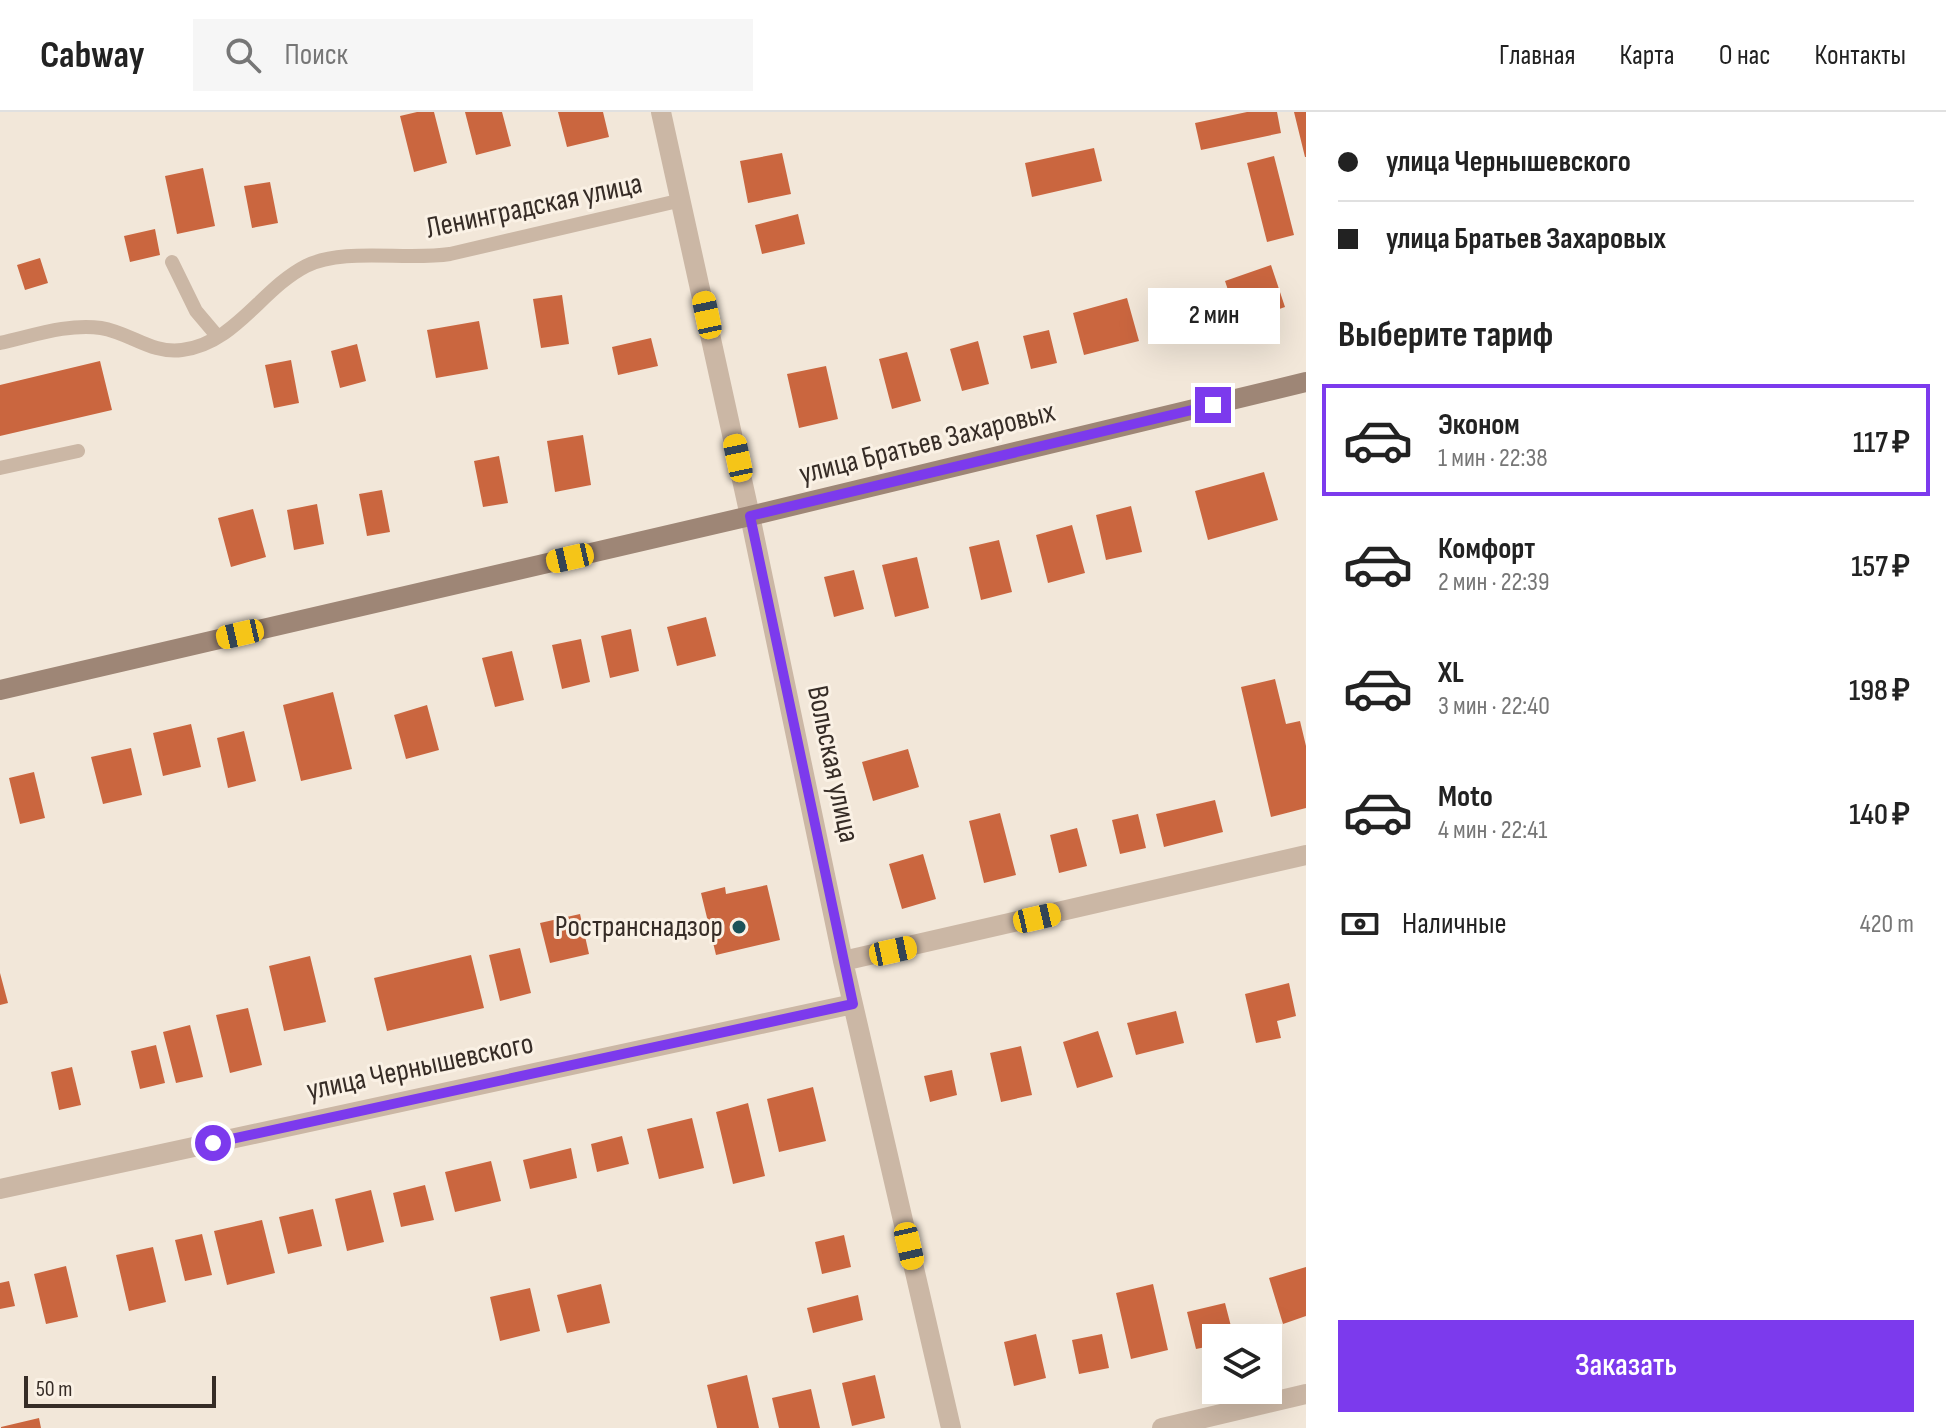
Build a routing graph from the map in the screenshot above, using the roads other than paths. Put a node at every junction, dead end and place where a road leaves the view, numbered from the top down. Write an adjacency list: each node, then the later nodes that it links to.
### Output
1 (661, 112): 2 (street, Вольская улица)
2 (682, 200): 4 (lane, Ленинградская улица); 9 (street, Вольская улица)
3 (172, 262): 4 (lane)
4 (218, 337): 5 (lane, Ленинградская улица)
5 (0, 343)
6 (1306, 382): 9 (main road, улица Братьев Захаровых)
7 (78, 451): 8 (lane)
8 (0, 468)
9 (750, 516): 10 (main road, улица Братьев Захаровых); 12 (street, Вольская улица)
10 (0, 690)
11 (1306, 855): 12 (street)
12 (843, 961): 13 (street, Вольская улица)
13 (853, 1004): 14 (street, улица Чернышевского); 16 (street, Вольская улица)
14 (0, 1189)
15 (1306, 1394): 17 (street)
16 (951, 1428)
17 (1162, 1428)

